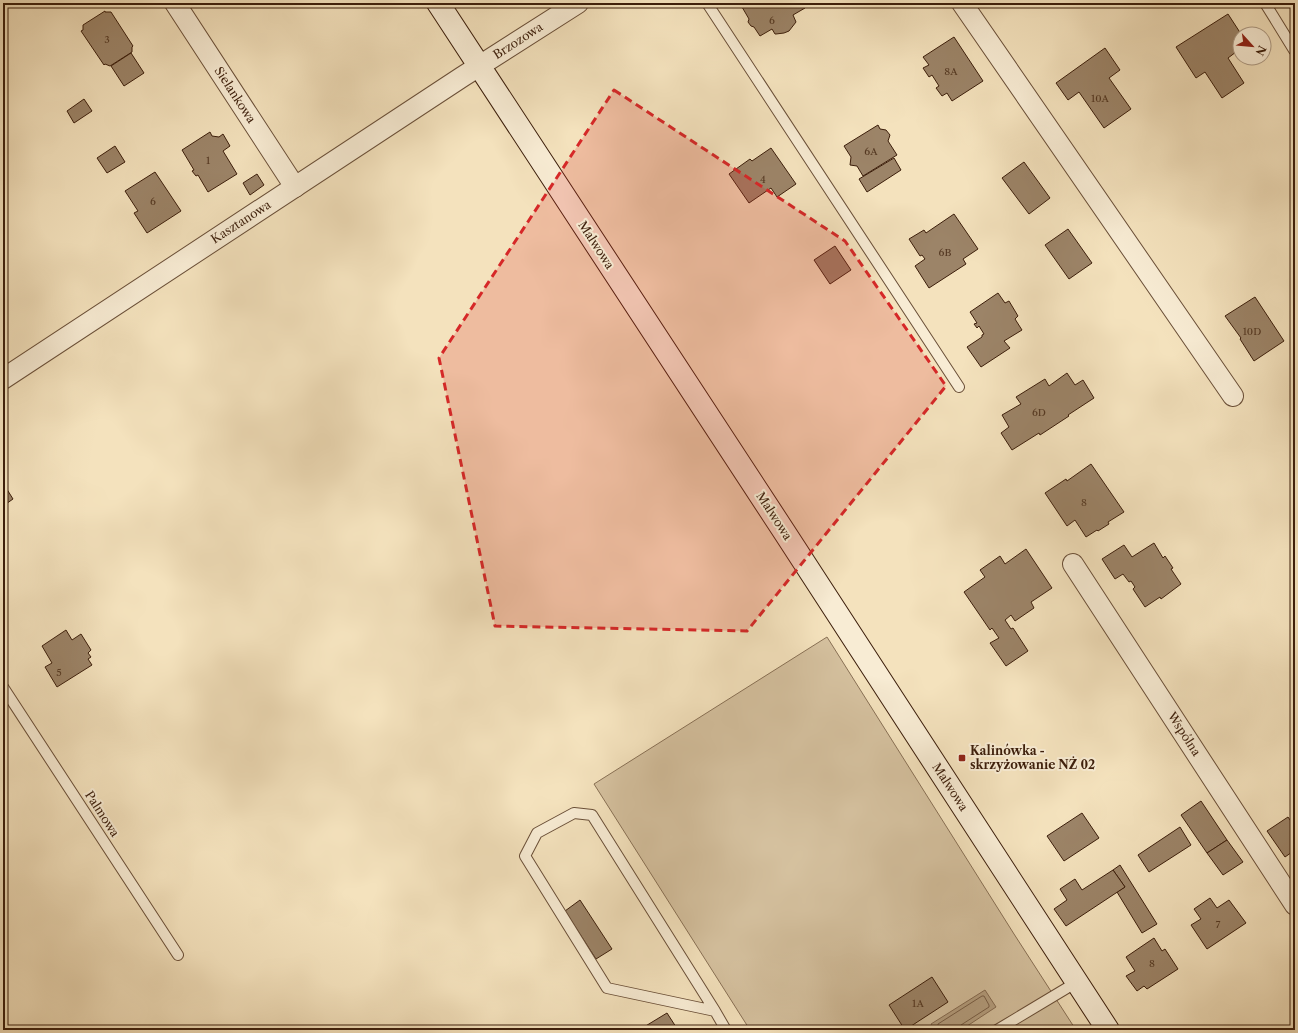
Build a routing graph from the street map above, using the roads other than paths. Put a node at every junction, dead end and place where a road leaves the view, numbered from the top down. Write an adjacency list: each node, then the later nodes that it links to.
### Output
1 (175, 3): 9 (street, Sielankowa)
2 (438, 3): 8 (street, Malwowa)
3 (578, 3): 8 (street, Brzozowa)
4 (706, 3): 11 (lane)
5 (962, 3): 12 (street)
6 (1265, 3): 7 (lane)
7 (1294, 50)
8 (479, 66): 9 (street, Kasztanowa); 17 (street, Malwowa)
9 (295, 187): 10 (street, Kasztanowa)
10 (3, 379)
11 (959, 387)
12 (1233, 396)
13 (1074, 564): 15 (street, Wspólna)
14 (3, 687): 16 (lane, Palmowa)
15 (1295, 905)
16 (178, 955)
17 (1076, 982): 20 (lane); 21 (street, Malwowa)
18 (715, 1011): 18 (lane); 19 (lane)
19 (726, 1030)
20 (997, 1030)
21 (1108, 1030)

